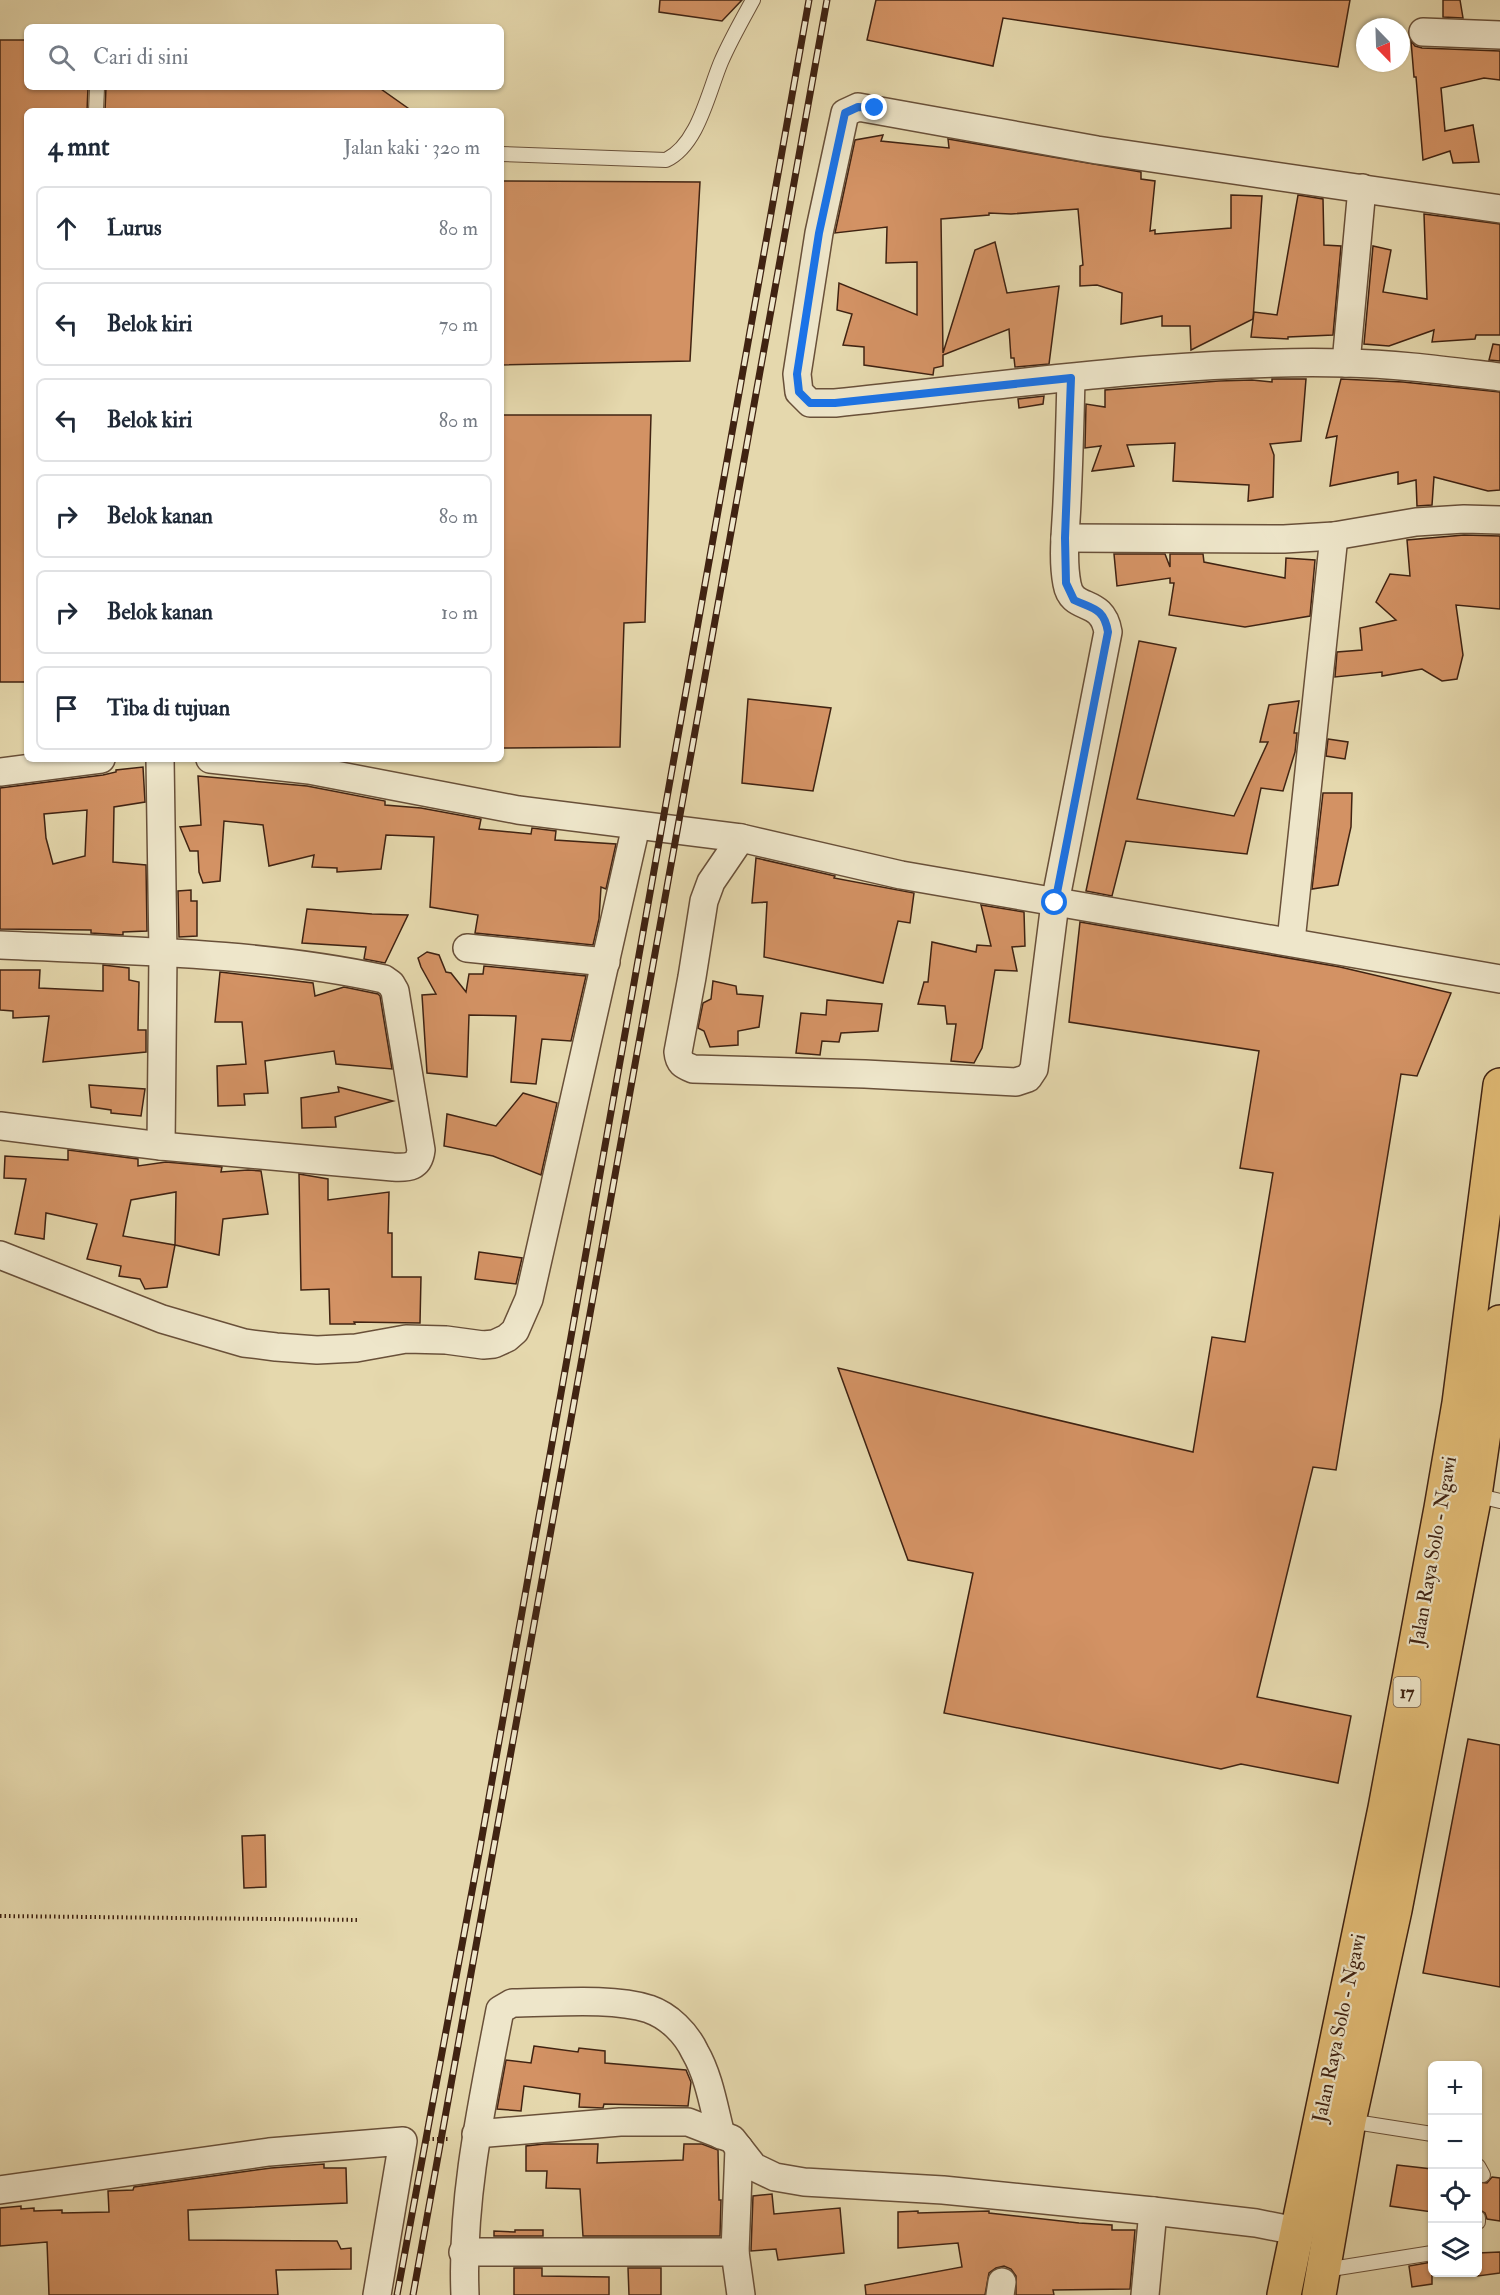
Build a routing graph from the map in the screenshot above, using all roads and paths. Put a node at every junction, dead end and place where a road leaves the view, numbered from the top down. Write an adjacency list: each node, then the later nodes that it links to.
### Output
1 (753, 0): 6 (lane)
2 (1423, 32): 3 (street)
3 (1500, 35)
4 (97, 90): 5 (lane)
5 (96, 108)
6 (504, 154)
7 (1362, 188): 8 (street); 9 (street); 11 (street)
8 (1500, 209)
9 (1346, 363): 10 (street); 11 (street)
10 (1500, 377)
11 (1071, 378): 14 (street)
12 (1500, 520): 13 (street)
13 (1334, 536): 14 (street); 22 (street)
14 (1065, 538): 21 (street)
15 (78, 762): 18 (street)
16 (160, 762): 25 (street)
17 (240, 762): 19 (street)
18 (0, 772)
19 (636, 826): 20 (street); 26 (street)
20 (741, 838): 21 (street); 21 (street)
21 (1055, 903): 22 (street)
22 (1291, 941): 27 (street)
23 (0, 945): 25 (street)
24 (467, 948): 26 (street)
25 (163, 952): 30 (street); 30 (street)
26 (606, 962): 31 (street)
27 (1500, 979)
28 (1500, 1085): 36 (highway, Jalan Raya Solo - Ngawi / 17)
29 (0, 1126): 30 (street)
30 (161, 1146)
31 (0, 1255)
32 (1500, 1323): 33 (highway, Jalan Raya Solo - Ngawi / 17)
33 (1487, 1498): 36 (highway, Jalan Raya Solo - Ngawi / 17)
34 (0, 1916): 35 (path)
35 (360, 1920)
36 (1335, 2118): 37 (lane); 43 (highway, Jalan Raya Solo - Ngawi / 17); 47 (highway, Jalan Raya Solo - Ngawi / 17)
37 (1428, 2133)
38 (476, 2134): 39 (path); 40 (street); 40 (street); 44 (street)
39 (403, 2141): 41 (street); 48 (street)
40 (730, 2141): 42 (street); 45 (street)
41 (0, 2190)
42 (1153, 2211): 43 (street); 51 (street)
43 (1296, 2231): 52 (highway, Jalan Raya Solo - Ngawi / 17)
44 (463, 2252): 45 (street); 49 (street)
45 (735, 2252): 50 (street)
46 (1428, 2254): 47 (lane)
47 (1322, 2282)
48 (377, 2295)
49 (465, 2295)
50 (741, 2295)
51 (1144, 2295)
52 (1284, 2295)

